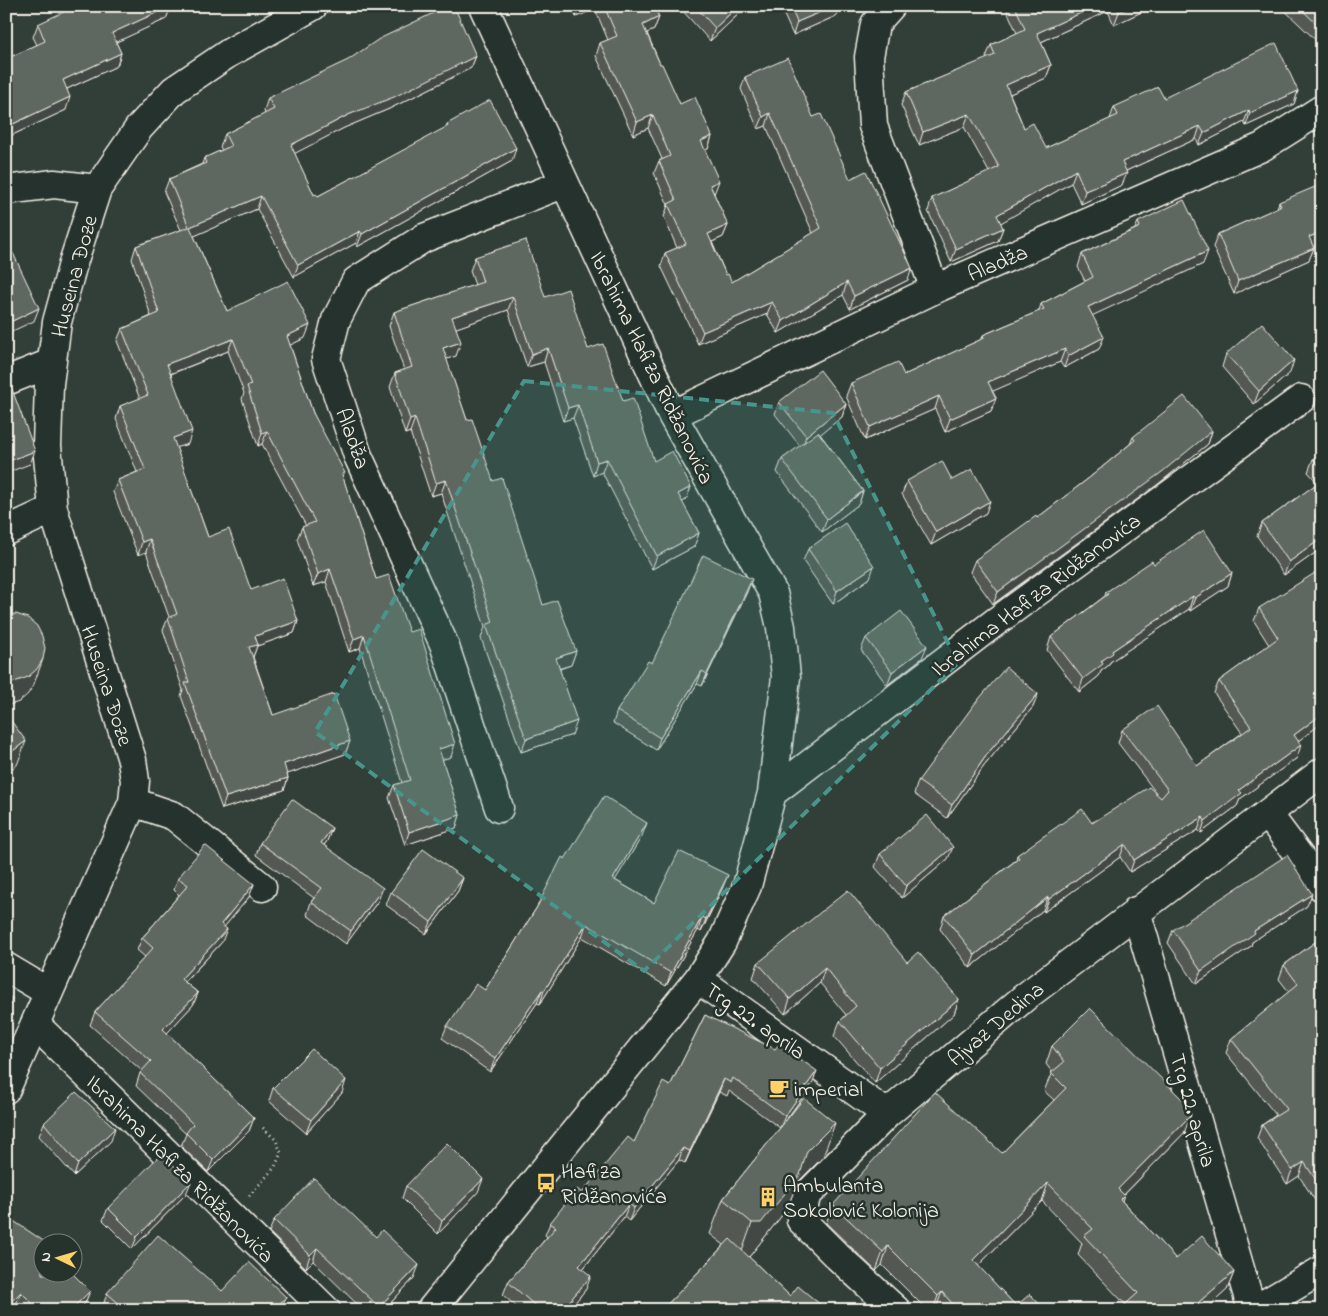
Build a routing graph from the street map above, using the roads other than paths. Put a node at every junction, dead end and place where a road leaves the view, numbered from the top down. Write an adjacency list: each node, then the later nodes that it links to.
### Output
1 (313, 6): 6 (street, Huseina Đoze)
2 (483, 6): 5 (street, Ibrahima Hafiza Ridžanovića)
3 (892, 6): 8 (street)
4 (1322, 109): 8 (street, Aladža)
5 (563, 184): 12 (street, Ibrahima Hafiza Ridžanovića); 18 (street, Aladža)
6 (97, 189): 7 (street, Huseina Đoze); 9 (street, Huseina Đoze)
7 (6, 190)
8 (935, 289): 12 (street, Aladža)
9 (51, 363): 10 (street, Huseina Đoze); 13 (street, Huseina Đoze)
10 (6, 381)
11 (1301, 399): 16 (street, Ibrahima Hafiza Ridžanovića)
12 (672, 416): 16 (street, Ibrahima Hafiza Ridžanovića)
13 (53, 509): 14 (street); 17 (street, Huseina Đoze)
14 (6, 531)
15 (1322, 772): 19 (street, Ajvaz Dedina)
16 (772, 794): 24 (street, Ibrahima Hafiza Ridžanovića)
17 (133, 802): 20 (street); 25 (street, Huseina Đoze)
18 (499, 808)
19 (1268, 814): 21 (street); 22 (street, Ajvaz Dedina)
20 (262, 887)
21 (1322, 887)
22 (1136, 911): 28 (street, Ajvaz Dedina); 33 (street, Trg 22. aprila)
23 (6, 967): 25 (street)
24 (698, 979): 28 (street, Trg 22. aprila); 31 (street, Ibrahima Hafiza Ridžanovića)
25 (48, 992): 26 (street, Huseina Đoze)
26 (36, 1025): 27 (street, Huseina Đoze); 30 (street, Ibrahima Hafiza Ridžanovića)
27 (6, 1089)
28 (887, 1114): 32 (street, Ajvaz Dedina)
29 (1322, 1270): 33 (street)
30 (326, 1310)
31 (431, 1310)
32 (896, 1310)
33 (1253, 1310)

